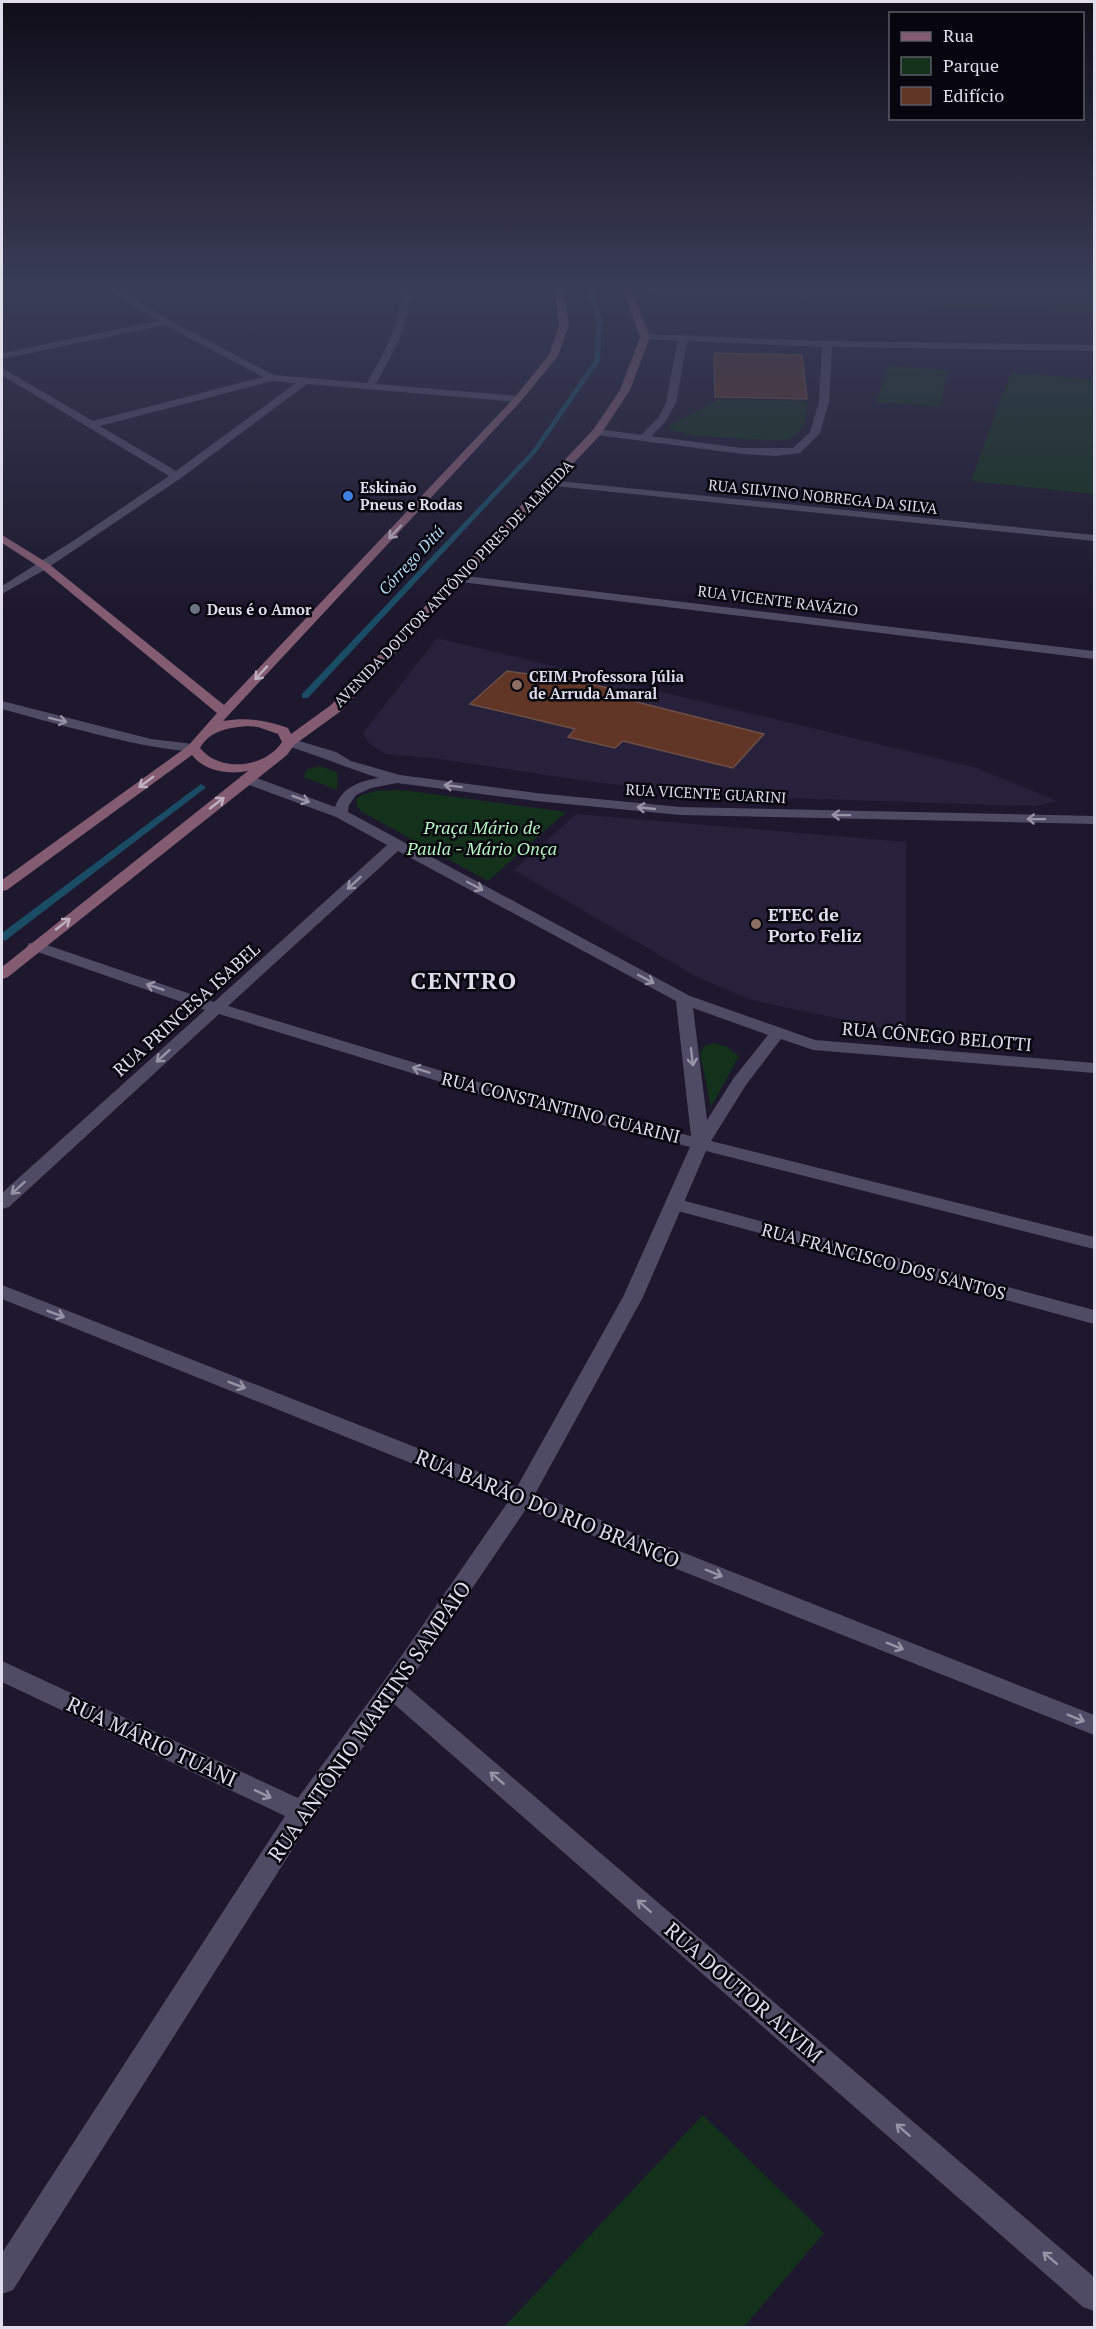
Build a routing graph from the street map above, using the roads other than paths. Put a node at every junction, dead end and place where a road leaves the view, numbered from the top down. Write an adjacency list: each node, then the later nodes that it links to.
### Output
1 (38, 393): 10 (street)
2 (214, 393): 10 (street)
3 (289, 393): 13 (street)
4 (446, 393): 9 (street)
5 (523, 393): 9 (main road)
6 (623, 393): 11 (main road, AVENIDA DOUTOR ANTÔNIO PIRES DE ALMEIDA)
7 (673, 393): 12 (street)
8 (824, 393): 12 (street)
9 (518, 399): 22 (main road, one-way to 22)
10 (91, 424): 13 (street)
11 (597, 432): 12 (street); 14 (main road, AVENIDA DOUTOR ANTÔNIO PIRES DE ALMEIDA)
12 (644, 438)
13 (177, 476): 17 (street)
14 (548, 483): 15 (street, RUA SILVINO NOBREGA DA SILVA); 18 (main road, AVENIDA DOUTOR ANTÔNIO PIRES DE ALMEIDA)
15 (1095, 538)
16 (5, 543): 17 (main road)
17 (45, 566): 19 (street); 22 (main road)
18 (457, 579): 20 (street, RUA VICENTE RAVÁZIO); 24 (main road, AVENIDA DOUTOR ANTÔNIO PIRES DE ALMEIDA)
19 (2, 591)
20 (1095, 655)
21 (2, 705): 25 (street, one-way to 25)
22 (224, 712): 23 (main road)
23 (208, 730): 24 (main road); 25 (main road)
24 (289, 742): 26 (main road, AVENIDA DOUTOR ANTÔNIO PIRES DE ALMEIDA); 28 (street, RUA VICENTE GUARINI)
25 (193, 747): 26 (main road); 32 (main road, one-way to 32)
26 (268, 762): 27 (main road)
27 (246, 779): 29 (street, RUA CÔNEGO BELOTTI, one-way to 29); 33 (main road, one-way to 27)
28 (399, 779): 29 (street); 30 (street, RUA VICENTE GUARINI, one-way to 28)
29 (341, 814): 31 (street, RUA CÔNEGO BELOTTI)
30 (1095, 820)
31 (397, 844): 35 (street, RUA CÔNEGO BELOTTI, one-way to 35); 36 (street, RUA PRINCESA ISABEL, one-way to 36)
32 (2, 887)
33 (35, 946): 34 (main road); 36 (street, RUA CONSTANTINO GUARINI, one-way to 33)
34 (2, 974)
35 (684, 999): 37 (street, RUA CÔNEGO BELOTTI); 39 (street, one-way to 39)
36 (216, 1008): 39 (street, RUA CONSTANTINO GUARINI, one-way to 36); 40 (street, RUA PRINCESA ISABEL, one-way to 40)
37 (777, 1034): 38 (street, RUA CÔNEGO BELOTTI); 39 (street, RUA ANTÔNIO MARTINS SAMPÁIO)
38 (1095, 1068)
39 (701, 1143): 41 (street, RUA ANTÔNIO MARTINS SAMPÁIO); 42 (street, RUA CONSTANTINO GUARINI)
40 (2, 1203)
41 (674, 1204): 44 (street, RUA FRANCISCO DOS SANTOS); 45 (street, RUA ANTÔNIO MARTINS SAMPÁIO)
42 (1095, 1243)
43 (2, 1292): 45 (street, RUA BARÃO DO RIO BRANCO, one-way to 45)
44 (1095, 1317)
45 (523, 1497): 47 (street, RUA ANTÔNIO MARTINS SAMPÁIO); 48 (street, RUA BARÃO DO RIO BRANCO, one-way to 48)
46 (2, 1671): 49 (street, RUA MÁRIO TUANI, one-way to 49)
47 (392, 1688): 49 (street, RUA ANTÔNIO MARTINS SAMPÁIO); 51 (street, RUA DOUTOR ALVIM, one-way to 47)
48 (1095, 1725)
49 (302, 1812): 50 (street, RUA ANTÔNIO MARTINS SAMPÁIO)
50 (2, 2279)
51 (1095, 2296)

